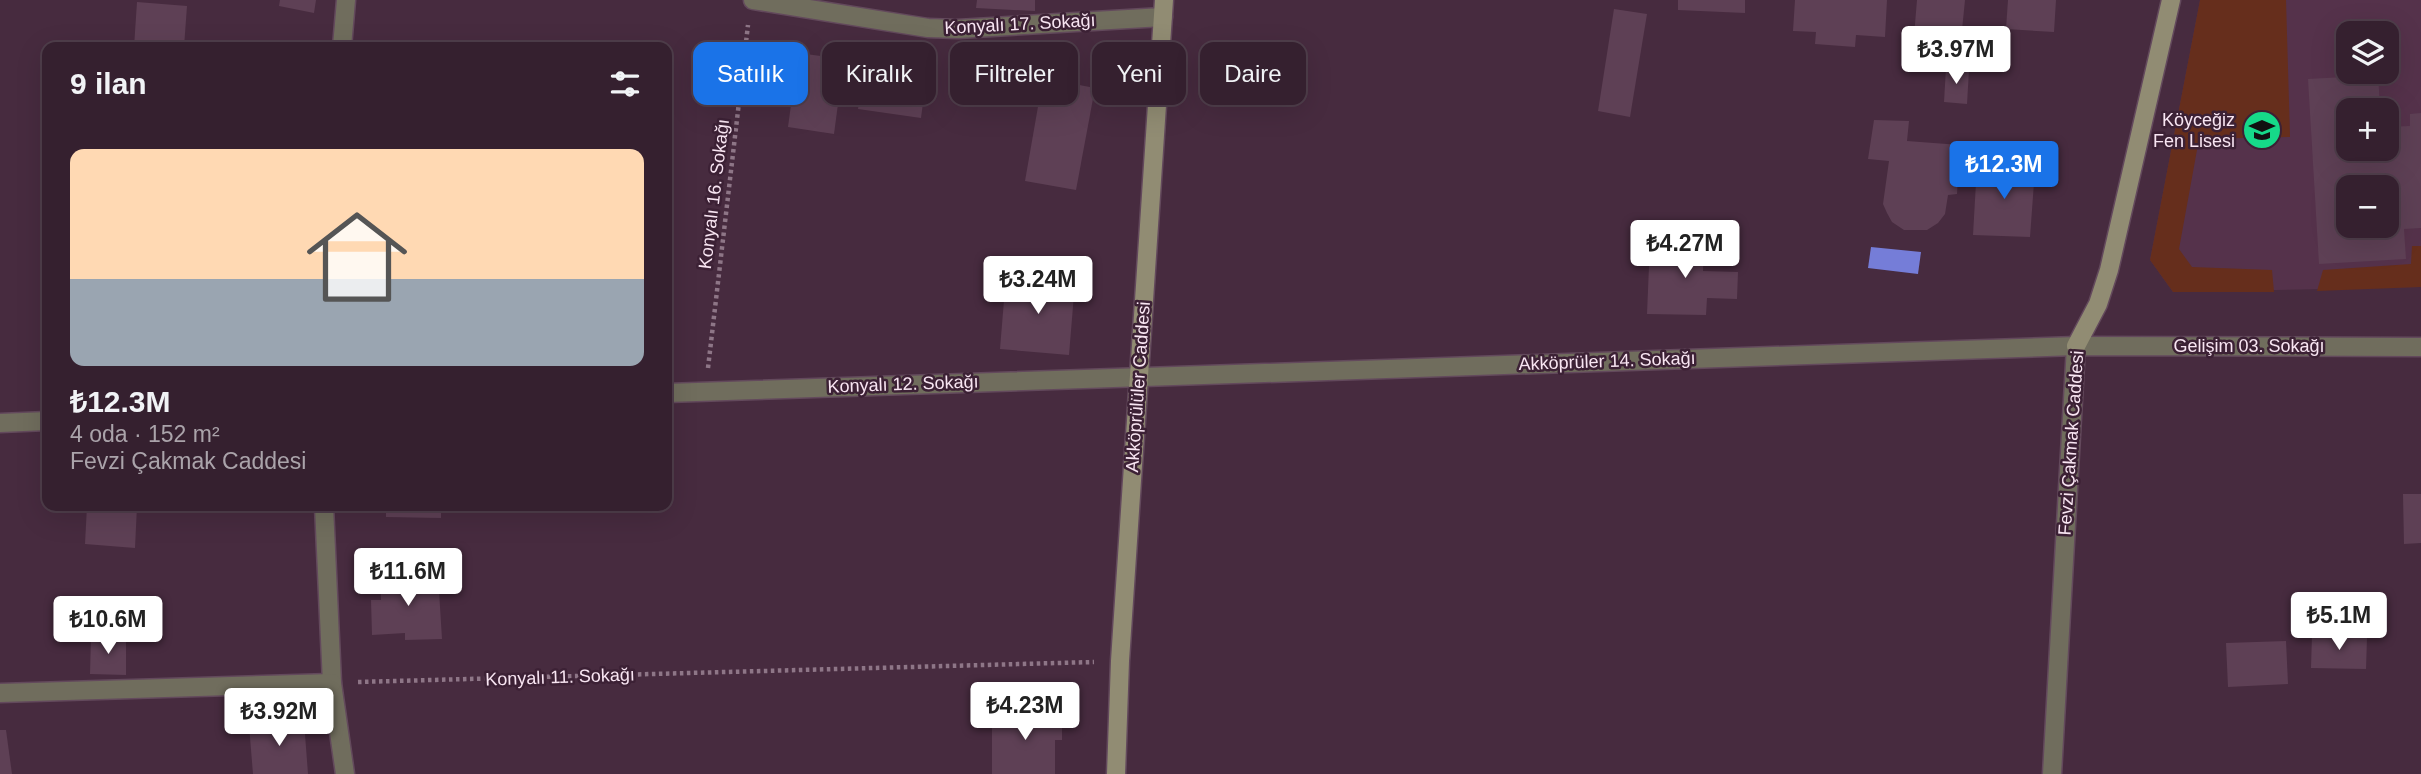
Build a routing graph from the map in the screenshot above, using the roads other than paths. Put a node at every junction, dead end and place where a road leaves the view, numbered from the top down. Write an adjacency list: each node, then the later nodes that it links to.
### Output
1 (346, 0): 5 (street)
2 (2171, 0): 6 (street, Fevzi Çakmak Caddesi)
3 (751, 7): 4 (street, Konyalı 17. Sokağı)
4 (1163, 9): 8 (street, Akköprülüler Caddesi)
5 (342, 42)
6 (2076, 346): 7 (street, Gelişim 03. Sokağı); 8 (street, Akköprüler 14. Sokağı); 17 (street, Fevzi Çakmak Caddesi)
7 (2421, 347)
8 (1138, 376): 9 (street, Konyalı 12. Sokağı); 16 (street, Akköprülüler Caddesi)
9 (672, 393)
10 (42, 421): 11 (street)
11 (0, 423)
12 (324, 511): 13 (street)
13 (332, 683): 14 (street); 15 (street)
14 (0, 693)
15 (345, 774)
16 (1116, 774)
17 (2052, 774)

